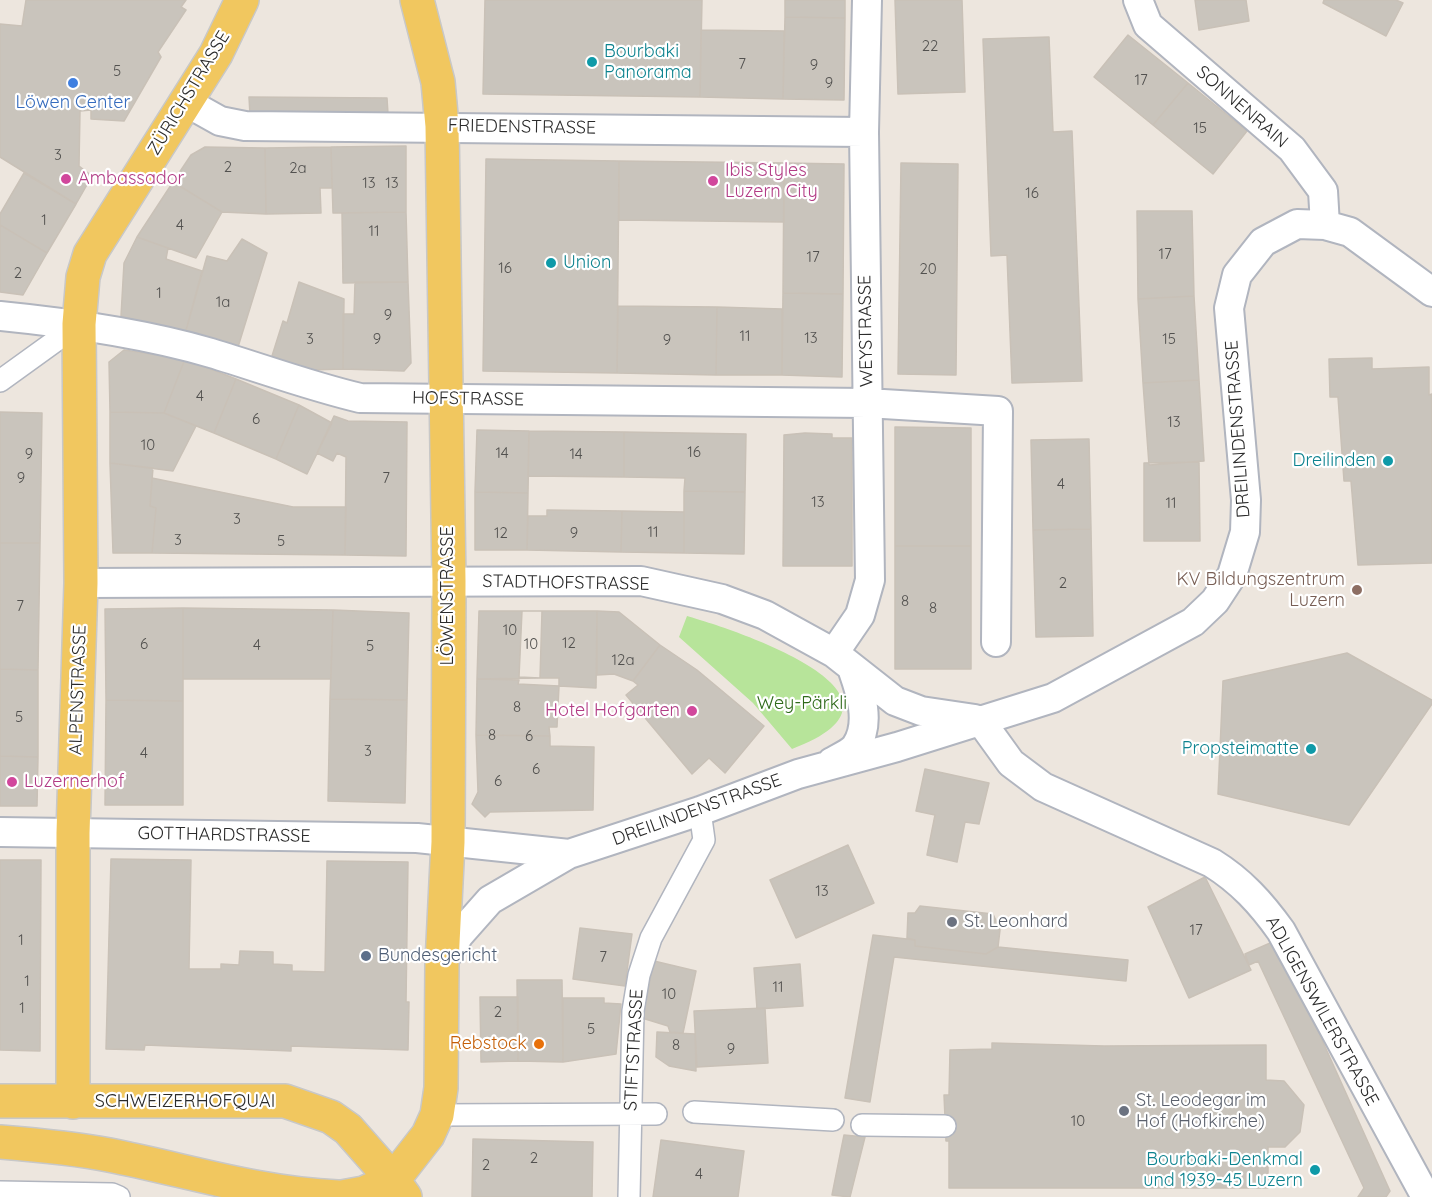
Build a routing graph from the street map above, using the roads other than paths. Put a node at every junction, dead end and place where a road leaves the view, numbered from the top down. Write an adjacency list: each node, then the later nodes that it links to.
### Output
1 (242, 0): 5 (main road, ZÜRICHSTRASSE)
2 (417, 0): 6 (main road, LÖWENSTRASSE)
3 (867, 0): 7 (street, WEYSTRASSE)
4 (1138, 0): 8 (street, SONNENRAIN)
5 (186, 102): 6 (street, FRIEDENSTRASSE); 11 (main road, ZÜRICHSTRASSE)
6 (442, 126): 7 (street, FRIEDENSTRASSE); 14 (main road, LÖWENSTRASSE)
7 (864, 132): 15 (street, WEYSTRASSE)
8 (1325, 225): 9 (street, DREILINDENSTRASSE); 20 (street, DREILINDENSTRASSE)
9 (1432, 292)
10 (0, 316): 11 (street, HOFSTRASSE)
11 (79, 324): 12 (street); 13 (main road, ZÜRICHSTRASSE); 14 (street, HOFSTRASSE)
12 (0, 381)
13 (80, 386): 17 (main road, ALPENSTRASSE)
14 (447, 399): 15 (street, HOFSTRASSE); 16 (main road, LÖWENSTRASSE)
15 (867, 403): 18 (street, HOFSTRASSE); 19 (street, WEYSTRASSE)
16 (449, 581): 17 (street, STADTHOFSTRASSE); 19 (street, STADTHOFSTRASSE); 25 (main road, LÖWENSTRASSE)
17 (81, 582): 24 (main road, ALPENSTRASSE)
18 (996, 642)
19 (843, 662): 20 (street, STADTHOFSTRASSE); 21 (street, DREILINDENSTRASSE)
20 (980, 720): 21 (street, DREILINDENSTRASSE); 44 (street, ADLIGENSWILERSTRASSE)
21 (826, 767): 22 (street, DREILINDENSTRASSE)
22 (700, 812): 26 (street, DREILINDENSTRASSE); 31 (street, STIFTSTRASSE)
23 (0, 831): 24 (street, GOTTHARDSTRASSE)
24 (74, 833): 25 (street, GOTTHARDSTRASSE); 29 (main road, ALPENSTRASSE)
25 (448, 842): 26 (street, DREILINDENSTRASSE); 27 (main road, LÖWENSTRASSE)
26 (569, 855): 27 (street, DREILINDENSTRASSE)
27 (442, 963): 33 (main road, LÖWENSTRASSE)
28 (0, 1101): 29 (main road, SCHWEIZERHOFQUAI)
29 (73, 1102): 38 (main road, SCHWEIZERHOFQUAI); 39 (main road, SCHWEIZERHOFQUAI)
30 (694, 1112): 34 (street)
31 (630, 1114): 32 (street); 33 (street); 43 (street, STIFTSTRASSE)
32 (656, 1114)
33 (437, 1115): 39 (main road, LÖWENSTRASSE)
34 (833, 1120)
35 (862, 1125): 36 (street)
36 (945, 1126)
37 (0, 1142): 38 (main road)
38 (114, 1185): 40 (main road); 41 (street)
39 (399, 1188): 42 (main road)
40 (240, 1190): 42 (main road)
41 (0, 1192)
42 (340, 1197)
43 (629, 1197)
44 (1425, 1197)

